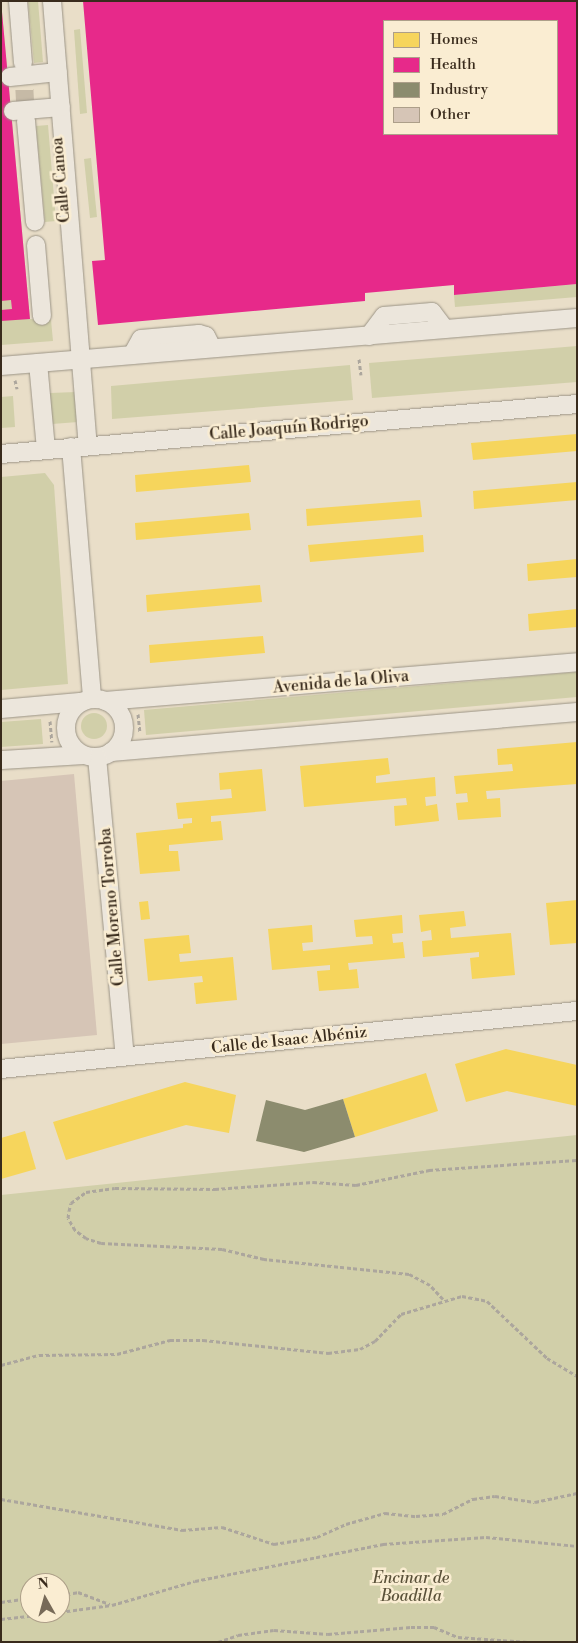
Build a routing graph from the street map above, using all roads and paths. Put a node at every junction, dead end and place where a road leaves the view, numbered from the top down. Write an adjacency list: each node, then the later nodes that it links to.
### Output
1 (18, 1): 4 (street)
2 (46, 1): 5 (street, Calle Canoa)
3 (52, 1): 5 (street, Calle Canoa)
4 (22, 63)
5 (55, 72): 6 (street); 7 (street, Calle Canoa)
6 (10, 77)
7 (58, 108): 8 (street); 14 (street, Calle Canoa)
8 (35, 222)
9 (36, 245): 10 (street)
10 (42, 316)
11 (577, 318): 14 (street)
12 (577, 324): 14 (street)
13 (359, 359): 18 (path)
14 (80, 361): 16 (street); 20 (street, Calle Canoa)
15 (1, 366): 16 (street)
16 (38, 366): 17 (street); 21 (street)
17 (1, 372)
18 (361, 374)
19 (577, 404): 20 (street, Calle Joaquín Rodrigo)
20 (79, 447): 21 (street, Calle Joaquín Rodrigo); 25 (street)
21 (46, 450): 22 (street, Calle Joaquín Rodrigo)
22 (1, 454)
23 (577, 662): 24 (street, Avenida de la Oliva)
24 (137, 699): 25 (street, Avenida de la Oliva); 30 (path)
25 (92, 700): 26 (street, Avenida de la Oliva); 31 (street); 31 (street)
26 (1, 710)
27 (577, 712): 30 (street)
28 (50, 717): 29 (path)
29 (52, 747)
30 (141, 748): 31 (street)
31 (97, 755): 32 (street); 34 (street, Calle Moreno Torroba)
32 (1, 760)
33 (577, 1011): 34 (street, Calle de Isaac Albéniz)
34 (125, 1056): 35 (street, Calle de Isaac Albéniz)
35 (1, 1069)
36 (577, 1160): 37 (path)
37 (443, 1299): 38 (path); 39 (path)
38 (1, 1365)
39 (577, 1376)
40 (577, 1493): 41 (path)
41 (1, 1499)
42 (577, 1546): 46 (path)
43 (70, 1593): 46 (path)
44 (20, 1599): 45 (path)
45 (1, 1602)
46 (112, 1605): 47 (path)
47 (70, 1611)
48 (20, 1617): 49 (path)
49 (1, 1619)
50 (218, 1642): 51 (path)
51 (528, 1642)

